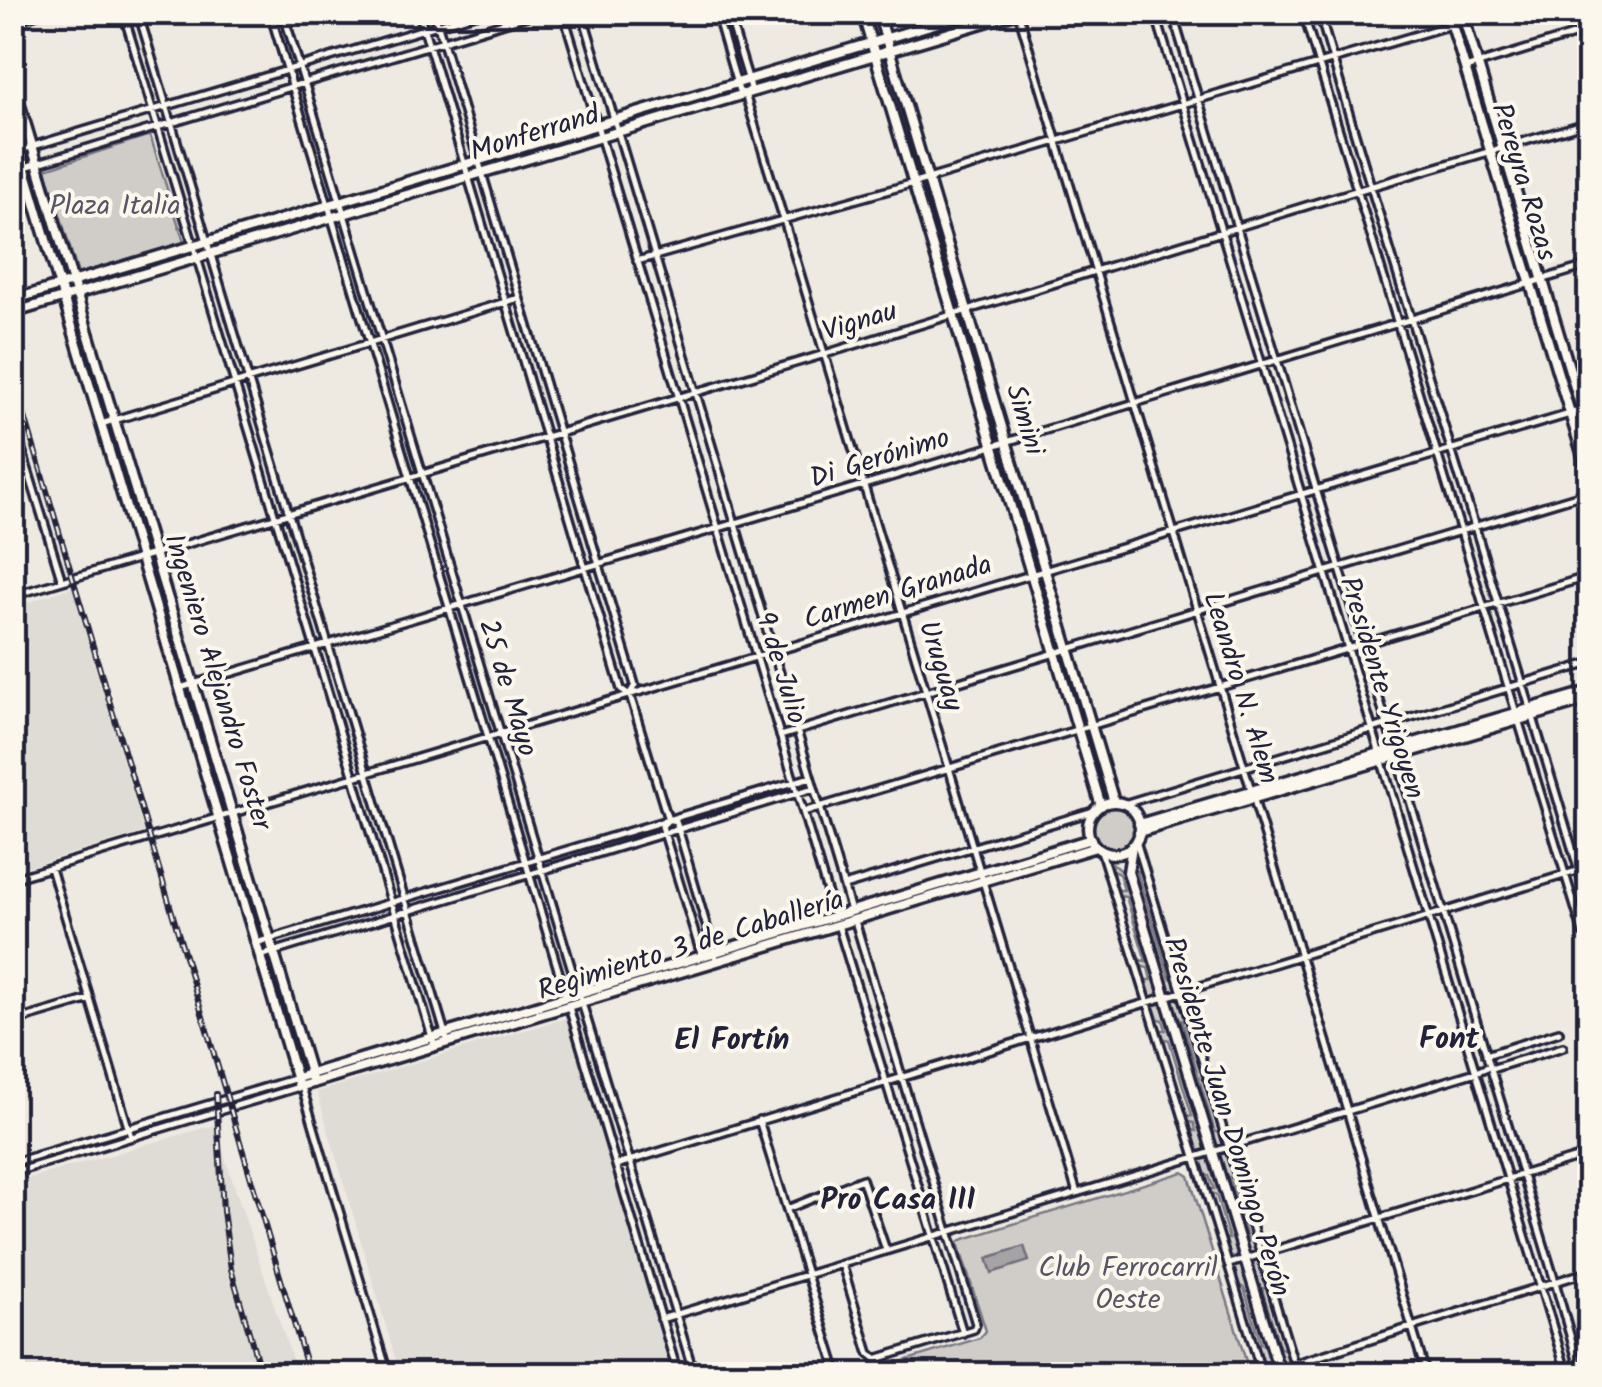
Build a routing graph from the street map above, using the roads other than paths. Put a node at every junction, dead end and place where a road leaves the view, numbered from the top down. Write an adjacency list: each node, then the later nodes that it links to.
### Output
1 (43, 12): 24 (street)
2 (123, 12): 50 (street)
3 (138, 12): 49 (street)
4 (270, 12): 40 (street, 25 de Mayo)
5 (283, 12): 38 (street, 25 de Mayo)
6 (418, 12): 27 (street)
7 (434, 12): 26 (street)
8 (481, 12): 26 (street)
9 (540, 12): 30 (street)
10 (563, 12): 54 (street, 9 de Julio)
11 (582, 12): 51 (street, 9 de Julio)
12 (716, 12): 44 (street, Uruguay)
13 (728, 12): 42 (street, Uruguay)
14 (862, 12): 31 (street, Simini)
15 (878, 12): 29 (street, Simini)
16 (974, 12): 29 (street, Monferrand)
17 (1156, 12): 48 (street, Presidente Yrigoyen)
18 (1172, 12): 47 (street, Presidente Yrigoyen)
19 (1303, 12): 36 (street)
20 (1319, 12): 35 (street)
21 (1448, 12): 25 (street, Pereyra Rozas)
22 (1018, 13): 33 (street, Monferrand); 59 (street, Leandro N. Alem)
23 (1463, 17): 25 (street); 37 (street, Pereyra Rozas)
24 (12, 22)
25 (1452, 25): 35 (street); 39 (street, Pereyra Rozas)
26 (438, 26): 27 (street); 30 (street)
27 (424, 30): 32 (street); 38 (street)
28 (1590, 30): 37 (street)
29 (886, 39): 31 (street, Monferrand); 33 (street, Simini)
30 (442, 42): 32 (street); 64 (street)
31 (871, 43): 34 (street, Simini); 42 (street, Monferrand)
32 (428, 46): 43 (street); 66 (street)
33 (890, 51): 34 (street, Monferrand); 70 (street, Simini)
34 (875, 56): 46 (street, Monferrand); 71 (street, Simini)
35 (1332, 60): 36 (street); 72 (street)
36 (1319, 64): 47 (street); 73 (street)
37 (1477, 64): 39 (street); 61 (street, Pereyra Rozas)
38 (300, 66): 40 (street); 43 (street, 25 de Mayo)
39 (1465, 68): 63 (street, Pereyra Rozas)
40 (287, 70): 45 (street, 25 de Mayo); 49 (street)
41 (12, 79): 60 (street, Ingeniero Alejandro Foster)
42 (748, 80): 44 (street, Monferrand); 46 (street, Uruguay)
43 (304, 83): 45 (street); 74 (street, 25 de Mayo)
44 (737, 83): 46 (street, Uruguay); 51 (street, Monferrand)
45 (292, 87): 53 (street); 75 (street, 25 de Mayo)
46 (745, 94): 57 (street, Monferrand); 78 (street, Uruguay)
47 (1198, 99): 48 (street); 79 (street, Presidente Yrigoyen)
48 (1183, 104): 59 (street); 80 (street, Presidente Yrigoyen)
49 (166, 106): 50 (street); 53 (street)
50 (152, 110): 56 (street); 60 (street)
51 (614, 120): 54 (street, Monferrand); 57 (street, 9 de Julio)
52 (1590, 122): 61 (street, Vignau)
53 (171, 123): 56 (street); 81 (street)
54 (597, 125): 58 (street, 9 de Julio); 64 (street, Monferrand)
55 (12, 126): 62 (street, Ingeniero Alejandro Foster)
56 (158, 127): 65 (street); 82 (street)
57 (618, 132): 58 (street, Monferrand); 84 (street, 9 de Julio)
58 (600, 138): 68 (street, Monferrand); 86 (street, 9 de Julio)
59 (1056, 142): 70 (street); 88 (street, Leandro N. Alem)
60 (33, 146): 62 (street); 65 (street, Ingeniero Alejandro Foster)
61 (1502, 148): 63 (street, Vignau); 89 (street, Pereyra Rozas)
62 (20, 150): 67 (street, Ingeniero Alejandro Foster)
63 (1490, 152): 72 (street, Vignau); 91 (street, Pereyra Rozas)
64 (478, 161): 66 (street, Monferrand); 68 (street)
65 (38, 163): 67 (street); 90 (street, Ingeniero Alejandro Foster)
66 (464, 165): 69 (street); 74 (street, Monferrand)
67 (25, 167): 92 (street, Ingeniero Alejandro Foster)
68 (482, 173): 69 (street, Monferrand); 95 (street)
69 (468, 177): 76 (street, Monferrand); 97 (street)
70 (928, 180): 71 (street); 98 (street, Simini)
71 (913, 184): 78 (street); 100 (street, Simini)
72 (1370, 187): 73 (street, Vignau); 101 (street)
73 (1357, 191): 79 (street, Vignau); 102 (street)
74 (340, 202): 75 (street, Monferrand); 76 (street, 25 de Mayo)
75 (328, 206): 77 (street, 25 de Mayo); 81 (street, Monferrand)
76 (344, 214): 77 (street, Monferrand); 103 (street, 25 de Mayo)
77 (332, 218): 83 (street, Monferrand); 104 (street, 25 de Mayo)
78 (784, 220): 84 (street); 105 (street, Uruguay)
79 (1237, 228): 80 (street, Vignau); 106 (street, Presidente Yrigoyen)
80 (1222, 232): 88 (street, Vignau); 107 (street, Presidente Yrigoyen)
81 (207, 242): 82 (street, Monferrand); 83 (street)
82 (194, 246): 85 (street); 90 (street, Monferrand)
83 (211, 254): 85 (street, Monferrand); 108 (street)
84 (654, 256): 86 (street); 110 (street, 9 de Julio)
85 (197, 258): 93 (street, Monferrand); 109 (street)
86 (637, 260): 111 (street, 9 de Julio)
87 (1590, 265): 89 (street, Di Gerónimo)
88 (1095, 271): 98 (street, Vignau); 112 (street, Leandro N. Alem)
89 (1542, 279): 91 (street, Di Gerónimo); 113 (street, Pereyra Rozas)
90 (73, 282): 92 (street, Monferrand); 93 (street, Ingeniero Alejandro Foster)
91 (1530, 283): 101 (street, Di Gerónimo); 114 (street, Pereyra Rozas)
92 (60, 286): 94 (street, Ingeniero Alejandro Foster); 96 (street, Monferrand)
93 (77, 294): 94 (street, Monferrand); 116 (street, Ingeniero Alejandro Foster)
94 (64, 298): 99 (street, Monferrand); 117 (street, Ingeniero Alejandro Foster)
95 (519, 298): 97 (street); 118 (street)
96 (12, 300)
97 (506, 302): 103 (street); 119 (street)
98 (967, 310): 100 (street, Vignau); 121 (street, Simini)
99 (12, 313)
100 (953, 315): 105 (street, Vignau); 122 (street, Simini)
101 (1411, 319): 102 (street, Di Gerónimo); 123 (street)
102 (1398, 323): 106 (street, Di Gerónimo); 124 (street)
103 (382, 340): 104 (street); 125 (street, 25 de Mayo)
104 (370, 343): 108 (street); 126 (street, 25 de Mayo)
105 (825, 354): 110 (street, Vignau); 128 (street, Uruguay)
106 (1277, 360): 107 (street, Di Gerónimo); 129 (street, Presidente Yrigoyen)
107 (1262, 364): 112 (street, Di Gerónimo); 131 (street, Presidente Yrigoyen)
108 (248, 380): 109 (street); 132 (street)
109 (235, 384): 116 (street); 133 (street)
110 (696, 392): 111 (street, Vignau); 134 (street, 9 de Julio)
111 (678, 398): 118 (street, Vignau); 136 (street, 9 de Julio)
112 (1134, 403): 121 (street, Di Gerónimo); 138 (street, Leandro N. Alem)
113 (1585, 409): 114 (street, Carmen Granada); 120 (street, Pereyra Rozas)
114 (1570, 414): 123 (street, Carmen Granada); 127 (street, Pereyra Rozas)
115 (12, 418): 148 (street)
116 (115, 420): 117 (street); 139 (street, Ingeniero Alejandro Foster)
117 (101, 424): 140 (street, Ingeniero Alejandro Foster)
118 (560, 433): 119 (street, Vignau); 141 (street)
119 (546, 437): 125 (street, Vignau); 142 (street)
120 (1590, 437)
121 (1006, 442): 122 (street, Di Gerónimo); 144 (street, Simini)
122 (992, 446): 128 (street, Di Gerónimo); 146 (street, Simini)
123 (1451, 449): 124 (street, Carmen Granada); 135 (street)
124 (1438, 453): 129 (street, Carmen Granada); 137 (street)
125 (422, 474): 126 (street, Vignau); 150 (street, 25 de Mayo)
126 (410, 478): 132 (street, Vignau); 152 (street, 25 de Mayo)
127 (1590, 479)
128 (864, 484): 134 (street, Di Gerónimo); 155 (street, Uruguay)
129 (1316, 490): 131 (street, Carmen Granada); 143 (street, Presidente Yrigoyen)
130 (1590, 492): 135 (street)
131 (1301, 494): 138 (street, Carmen Granada); 145 (street, Presidente Yrigoyen)
132 (289, 514): 133 (street, Vignau); 156 (street)
133 (276, 518): 139 (street, Vignau); 158 (street)
134 (734, 523): 136 (street, Di Gerónimo); 161 (street, 9 de Julio)
135 (1475, 527): 137 (street); 151 (street)
136 (717, 528): 141 (street, Di Gerónimo); 163 (street, 9 de Julio)
137 (1462, 531): 143 (street); 153 (street)
138 (1173, 532): 144 (street, Carmen Granada); 154 (street, Leandro N. Alem)
139 (155, 554): 140 (street, Vignau); 166 (street, Ingeniero Alejandro Foster)
140 (141, 558): 148 (street, Vignau); 167 (street, Ingeniero Alejandro Foster)
141 (598, 564): 142 (street, Di Gerónimo); 172 (street)
142 (585, 568): 150 (street, Di Gerónimo); 172 (street)
143 (1340, 568): 145 (street); 157 (street, Presidente Yrigoyen)
144 (1045, 570): 146 (street, Carmen Granada); 159 (street, Simini)
145 (1325, 572): 154 (street); 160 (street, Presidente Yrigoyen)
146 (1032, 574): 155 (street, Carmen Granada); 162 (street, Simini)
147 (1590, 576): 151 (street)
148 (62, 582): 149 (street, Vignau)
149 (12, 596)
150 (462, 604): 152 (street, Di Gerónimo); 181 (street, 25 de Mayo)
151 (1499, 604): 153 (street); 165 (street)
152 (449, 608): 156 (street, Di Gerónimo); 183 (street, 25 de Mayo)
153 (1485, 608): 157 (street); 169 (street)
154 (1196, 611): 159 (street); 168 (street, Leandro N. Alem)
155 (903, 613): 161 (street, Carmen Granada); 171 (street, Uruguay)
156 (328, 644): 158 (street, Di Gerónimo); 188 (street)
157 (1363, 644): 160 (street); 176 (street, Presidente Yrigoyen)
158 (315, 648): 166 (street, Di Gerónimo); 189 (street)
159 (1068, 649): 162 (street); 177 (street, Simini)
160 (1348, 649): 168 (street); 178 (street, Presidente Yrigoyen)
161 (773, 652): 163 (street, Carmen Granada); 180 (street, 9 de Julio)
162 (1055, 653): 171 (street); 179 (street, Simini)
163 (756, 657): 172 (street, Carmen Granada); 182 (street, 9 de Julio)
164 (1590, 663): 165 (street)
165 (1524, 683): 169 (street); 174 (street)
166 (194, 684): 167 (street, Di Gerónimo); 199 (street, Ingeniero Alejandro Foster)
167 (180, 688): 200 (street, Ingeniero Alejandro Foster)
168 (1219, 688): 177 (street); 187 (street, Leandro N. Alem)
169 (1510, 688): 175 (street); 176 (street)
170 (1590, 691): 174 (street)
171 (926, 692): 180 (street); 186 (street, Uruguay)
172 (630, 694): 181 (street, Carmen Granada); 201 (street)
173 (1590, 699): 174 (street)
174 (1532, 711): 175 (street); 212 (street)
175 (1518, 715): 184 (street); 215 (street)
176 (1387, 724): 178 (street); 184 (street, Presidente Yrigoyen)
177 (1091, 726): 179 (street); 195 (street, Simini)
178 (1372, 729): 185 (street, Presidente Yrigoyen); 187 (street)
179 (1078, 730): 186 (street); 197 (street, Simini)
180 (797, 731): 182 (street); 190 (street, 9 de Julio)
181 (500, 733): 183 (street, Carmen Granada); 207 (street, 25 de Mayo)
182 (780, 736): 191 (street, 9 de Julio)
183 (488, 737): 188 (street, Carmen Granada); 208 (street, 25 de Mayo)
184 (1395, 752): 185 (street); 223 (street, Presidente Yrigoyen)
185 (1380, 756): 194 (street); 226 (street, Presidente Yrigoyen)
186 (950, 768): 196 (street); 205 (street, Uruguay)
187 (1243, 768): 194 (street, Leandro N. Alem); 195 (street)
188 (367, 773): 189 (street, Carmen Granada); 219 (street)
189 (354, 777): 199 (street, Carmen Granada); 220 (street)
190 (811, 777): 191 (street); 192 (street, 9 de Julio)
191 (794, 782): 193 (street, 9 de Julio); 201 (street)
192 (814, 788): 193 (street); 196 (street, 9 de Julio)
193 (798, 793): 198 (street, 9 de Julio); 202 (street)
194 (1251, 795): 204 (street); 232 (street, Leandro N. Alem)
195 (1119, 803): 197 (street); 204 (street)
196 (820, 807): 198 (street); 218 (street, 9 de Julio)
197 (1098, 808): 205 (street); 206 (street)
198 (803, 812): 227 (street, 9 de Julio)
199 (233, 813): 200 (street, Carmen Granada); 229 (street, Ingeniero Alejandro Foster)
200 (219, 818): 210 (street, Carmen Granada); 230 (street, Ingeniero Alejandro Foster)
201 (668, 820): 202 (street); 203 (street); 207 (street)
202 (678, 828): 203 (street); 234 (street)
203 (664, 832): 211 (street); 235 (street)
204 (1136, 836): 206 (street); 213 (street, Presidente Juan Domingo Perón); 236 (street)
205 (973, 847): 216 (street, Uruguay); 218 (street)
206 (1098, 847): 213 (street); 216 (street, Regimiento 3 de Caballería); 240 (street)
207 (538, 859): 208 (street); 211 (street, 25 de Mayo)
208 (526, 862): 214 (street, 25 de Mayo); 219 (street)
209 (1590, 866): 212 (street)
210 (51, 868): 217 (street, Carmen Granada); 239 (street)
211 (542, 870): 214 (street); 238 (street, 25 de Mayo)
212 (1578, 870): 215 (street); 221 (street)
213 (1128, 872): 237 (street, Presidente Juan Domingo Perón)
214 (529, 874): 222 (street); 241 (street, 25 de Mayo)
215 (1564, 874): 223 (street); 228 (street)
216 (982, 876): 225 (street, Regimiento 3 de Caballería); 244 (street, Uruguay)
217 (12, 879)
218 (844, 886): 225 (street, 9 de Julio)
219 (404, 899): 220 (street); 222 (street)
220 (392, 902): 224 (street); 229 (street)
221 (1590, 909)
222 (408, 911): 224 (street); 245 (street)
223 (1443, 911): 226 (street); 248 (street, Presidente Yrigoyen)
224 (396, 915): 231 (street); 246 (street)
225 (853, 916): 227 (street, Regimiento 3 de Caballería); 251 (street, 9 de Julio)
226 (1429, 916): 232 (street); 250 (street, Presidente Yrigoyen)
227 (836, 921): 234 (street, Regimiento 3 de Caballería); 253 (street, 9 de Julio)
228 (1583, 933)
229 (270, 939): 230 (street); 231 (street, Ingeniero Alejandro Foster)
230 (256, 943): 233 (street, Ingeniero Alejandro Foster)
231 (274, 952): 233 (street); 252 (street, Ingeniero Alejandro Foster)
232 (1300, 955): 236 (street); 255 (street, Leandro N. Alem)
233 (260, 956): 254 (street, Ingeniero Alejandro Foster)
234 (716, 957): 235 (street, Regimiento 3 de Caballería)
235 (703, 961): 238 (street, Regimiento 3 de Caballería)
236 (1181, 991): 237 (street); 259 (street)
237 (1166, 996): 240 (street); 260 (street, Presidente Juan Domingo Perón)
238 (580, 998): 241 (street, Regimiento 3 de Caballería); 263 (street, 25 de Mayo)
239 (90, 999): 242 (street); 257 (street)
240 (1148, 1001): 244 (street); 262 (street)
241 (568, 1002): 245 (street, Regimiento 3 de Caballería); 265 (street, 25 de Mayo)
242 (12, 1022)
243 (1559, 1032): 248 (street)
244 (1030, 1037): 251 (street); 269 (street, Uruguay)
245 (446, 1038): 246 (street, Regimiento 3 de Caballería)
246 (434, 1042): 252 (street, Regimiento 3 de Caballería)
247 (1564, 1047): 249 (street)
248 (1486, 1055): 249 (street, Presidente Yrigoyen)
249 (1490, 1068): 250 (street); 267 (street, Presidente Yrigoyen)
250 (1476, 1072): 255 (street); 268 (street, Presidente Yrigoyen)
251 (902, 1076): 253 (street); 272 (street, 9 de Julio)
252 (312, 1078): 254 (street, Regimiento 3 de Caballería)
253 (886, 1081): 256 (street); 273 (street, 9 de Julio)
254 (299, 1084): 257 (street); 258 (street); 290 (street)
255 (1347, 1111): 259 (street); 271 (street, Leandro N. Alem)
256 (760, 1120): 263 (street); 270 (street)
257 (128, 1128): 258 (street); 264 (street)
258 (131, 1137): 266 (street)
259 (1228, 1147): 260 (street); 275 (street)
260 (1213, 1152): 262 (street); 276 (street, Presidente Juan Domingo Perón)
261 (1590, 1154): 267 (street)
262 (1196, 1157): 269 (street); 278 (street)
263 (629, 1160): 265 (street); 283 (street, 25 de Mayo)
264 (12, 1163)
265 (616, 1165): 284 (street, 25 de Mayo)
266 (12, 1173)
267 (1522, 1174): 268 (street); 281 (street, Presidente Yrigoyen)
268 (1508, 1179): 271 (street); 282 (street, Presidente Yrigoyen)
269 (1077, 1193): 272 (street)
270 (787, 1210): 274 (street); 280 (street)
271 (1380, 1218): 275 (street); 285 (street, Leandro N. Alem)
272 (948, 1232): 273 (street); 286 (street, 9 de Julio)
273 (934, 1236): 274 (street); 286 (street, 9 de Julio)
274 (886, 1250): 277 (street)
275 (1261, 1254): 276 (street); 287 (street)
276 (1245, 1259): 278 (street); 289 (street, Presidente Juan Domingo Perón)
277 (842, 1264): 280 (street); 286 (street)
278 (1228, 1264): 295 (street)
279 (1590, 1271): 281 (street)
280 (807, 1275): 283 (street); 288 (street)
281 (1554, 1280): 282 (street); 299 (street, Presidente Yrigoyen)
282 (1541, 1286): 285 (street); 298 (street, Presidente Yrigoyen)
283 (676, 1314): 284 (street); 292 (street, 25 de Mayo)
284 (662, 1319): 291 (street, 25 de Mayo)
285 (1413, 1326): 287 (street); 297 (street, Leandro N. Alem)
286 (963, 1333)
287 (1294, 1362): 289 (street); 296 (street)
288 (835, 1366): 293 (street); 294 (street)
289 (1279, 1371): 295 (street)
290 (388, 1374)
291 (678, 1374)
292 (694, 1374)
293 (805, 1374)
294 (838, 1374)
295 (1262, 1374)
296 (1297, 1374)
297 (1426, 1374)
298 (1567, 1374)
299 (1580, 1374)

